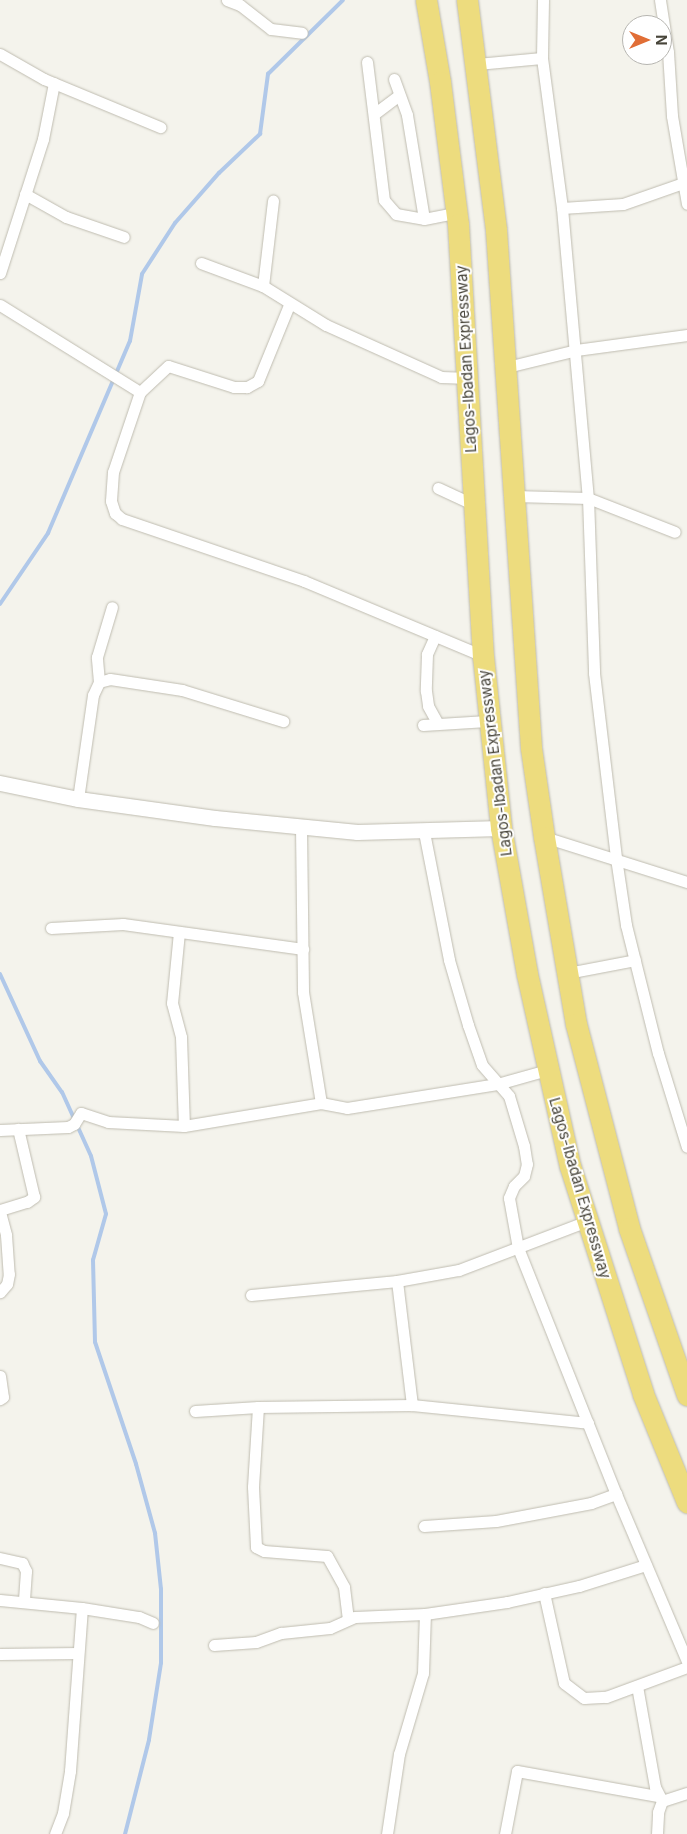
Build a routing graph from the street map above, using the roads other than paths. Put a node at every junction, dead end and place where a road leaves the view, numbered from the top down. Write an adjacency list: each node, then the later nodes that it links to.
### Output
1 (227, 0): 6 (street)
2 (426, 0): 22 (highway, Lagos-Ibadan Expressway)
3 (466, 0): 10 (highway)
4 (543, 0): 8 (street)
5 (660, 0): 16 (street)
6 (302, 33)
7 (0, 54): 12 (street)
8 (542, 58): 10 (street); 21 (street)
9 (367, 62): 14 (street)
10 (477, 64): 32 (highway)
11 (394, 79): 13 (street)
12 (54, 83): 15 (street); 18 (street)
13 (399, 95): 14 (street); 23 (street)
14 (374, 114): 23 (street)
15 (160, 128)
16 (683, 151): 17 (street)
17 (683, 183): 20 (street); 21 (street)
18 (25, 194): 24 (street); 26 (street)
19 (273, 201): 27 (street)
20 (687, 204)
21 (562, 208): 31 (street)
22 (456, 213): 23 (street); 33 (highway, Lagos-Ibadan Expressway)
23 (424, 220)
24 (124, 237)
25 (201, 263): 27 (street)
26 (0, 273)
27 (263, 286): 28 (street)
28 (290, 304): 33 (street); 34 (street)
29 (0, 305): 34 (street)
30 (687, 335): 31 (street)
31 (576, 350): 32 (street); 37 (street)
32 (507, 367): 36 (highway)
33 (469, 378): 38 (highway, Lagos-Ibadan Expressway)
34 (132, 386): 41 (street)
35 (438, 488): 38 (street)
36 (514, 496): 37 (street); 53 (highway)
37 (588, 498): 39 (street); 54 (street)
38 (473, 504): 42 (highway, Lagos-Ibadan Expressway)
39 (674, 532)
40 (112, 607): 43 (street)
41 (435, 636): 42 (street); 46 (street)
42 (483, 656): 45 (highway, Lagos-Ibadan Expressway)
43 (99, 682): 44 (street); 49 (street)
44 (283, 721)
45 (488, 721): 46 (street); 51 (highway, Lagos-Ibadan Expressway)
46 (437, 722): 47 (street)
47 (423, 725)
48 (0, 783): 49 (street)
49 (78, 798): 50 (street)
50 (301, 827): 52 (street); 58 (street)
51 (501, 828): 52 (street); 61 (highway, Lagos-Ibadan Expressway)
52 (424, 832): 62 (street)
53 (544, 838): 54 (street); 60 (highway)
54 (616, 858): 55 (street); 59 (street)
55 (687, 882)
56 (51, 928): 57 (street)
57 (179, 932): 58 (street); 64 (street)
58 (303, 949): 63 (street)
59 (635, 960): 60 (street); 67 (street)
60 (567, 973): 75 (highway)
61 (547, 1070): 62 (street); 69 (highway, Lagos-Ibadan Expressway)
62 (497, 1084): 63 (street); 70 (street)
63 (321, 1102): 64 (street)
64 (184, 1126): 65 (street)
65 (18, 1129): 66 (street); 68 (street)
66 (0, 1130)
67 (686, 1140)
68 (0, 1211): 72 (street)
69 (587, 1220): 70 (street); 82 (highway, Lagos-Ibadan Expressway)
70 (518, 1248): 71 (street); 80 (street)
71 (397, 1281): 73 (street); 77 (street)
72 (0, 1292)
73 (251, 1295)
74 (0, 1376): 76 (street)
75 (687, 1395)
76 (0, 1399)
77 (412, 1405): 78 (street); 80 (street)
78 (258, 1407): 79 (street); 91 (street)
79 (195, 1411)
80 (588, 1422): 81 (street)
81 (616, 1494): 83 (street); 85 (street)
82 (687, 1502)
83 (424, 1526)
84 (0, 1558): 88 (street)
85 (646, 1565): 86 (street); 96 (street)
86 (544, 1593): 90 (street); 98 (street)
87 (0, 1600): 88 (street)
88 (24, 1602): 89 (street)
89 (82, 1608): 92 (street); 94 (street)
90 (424, 1614): 91 (street); 102 (street)
91 (348, 1618): 93 (street)
92 (153, 1622)
93 (214, 1646)
94 (78, 1653): 95 (street); 101 (street)
95 (0, 1654)
96 (687, 1661)
97 (687, 1667): 98 (street)
98 (637, 1686): 100 (street)
99 (687, 1793): 100 (street)
100 (660, 1798): 103 (street); 104 (street)
101 (55, 1834)
102 (387, 1834)
103 (505, 1834)
104 (657, 1834)

